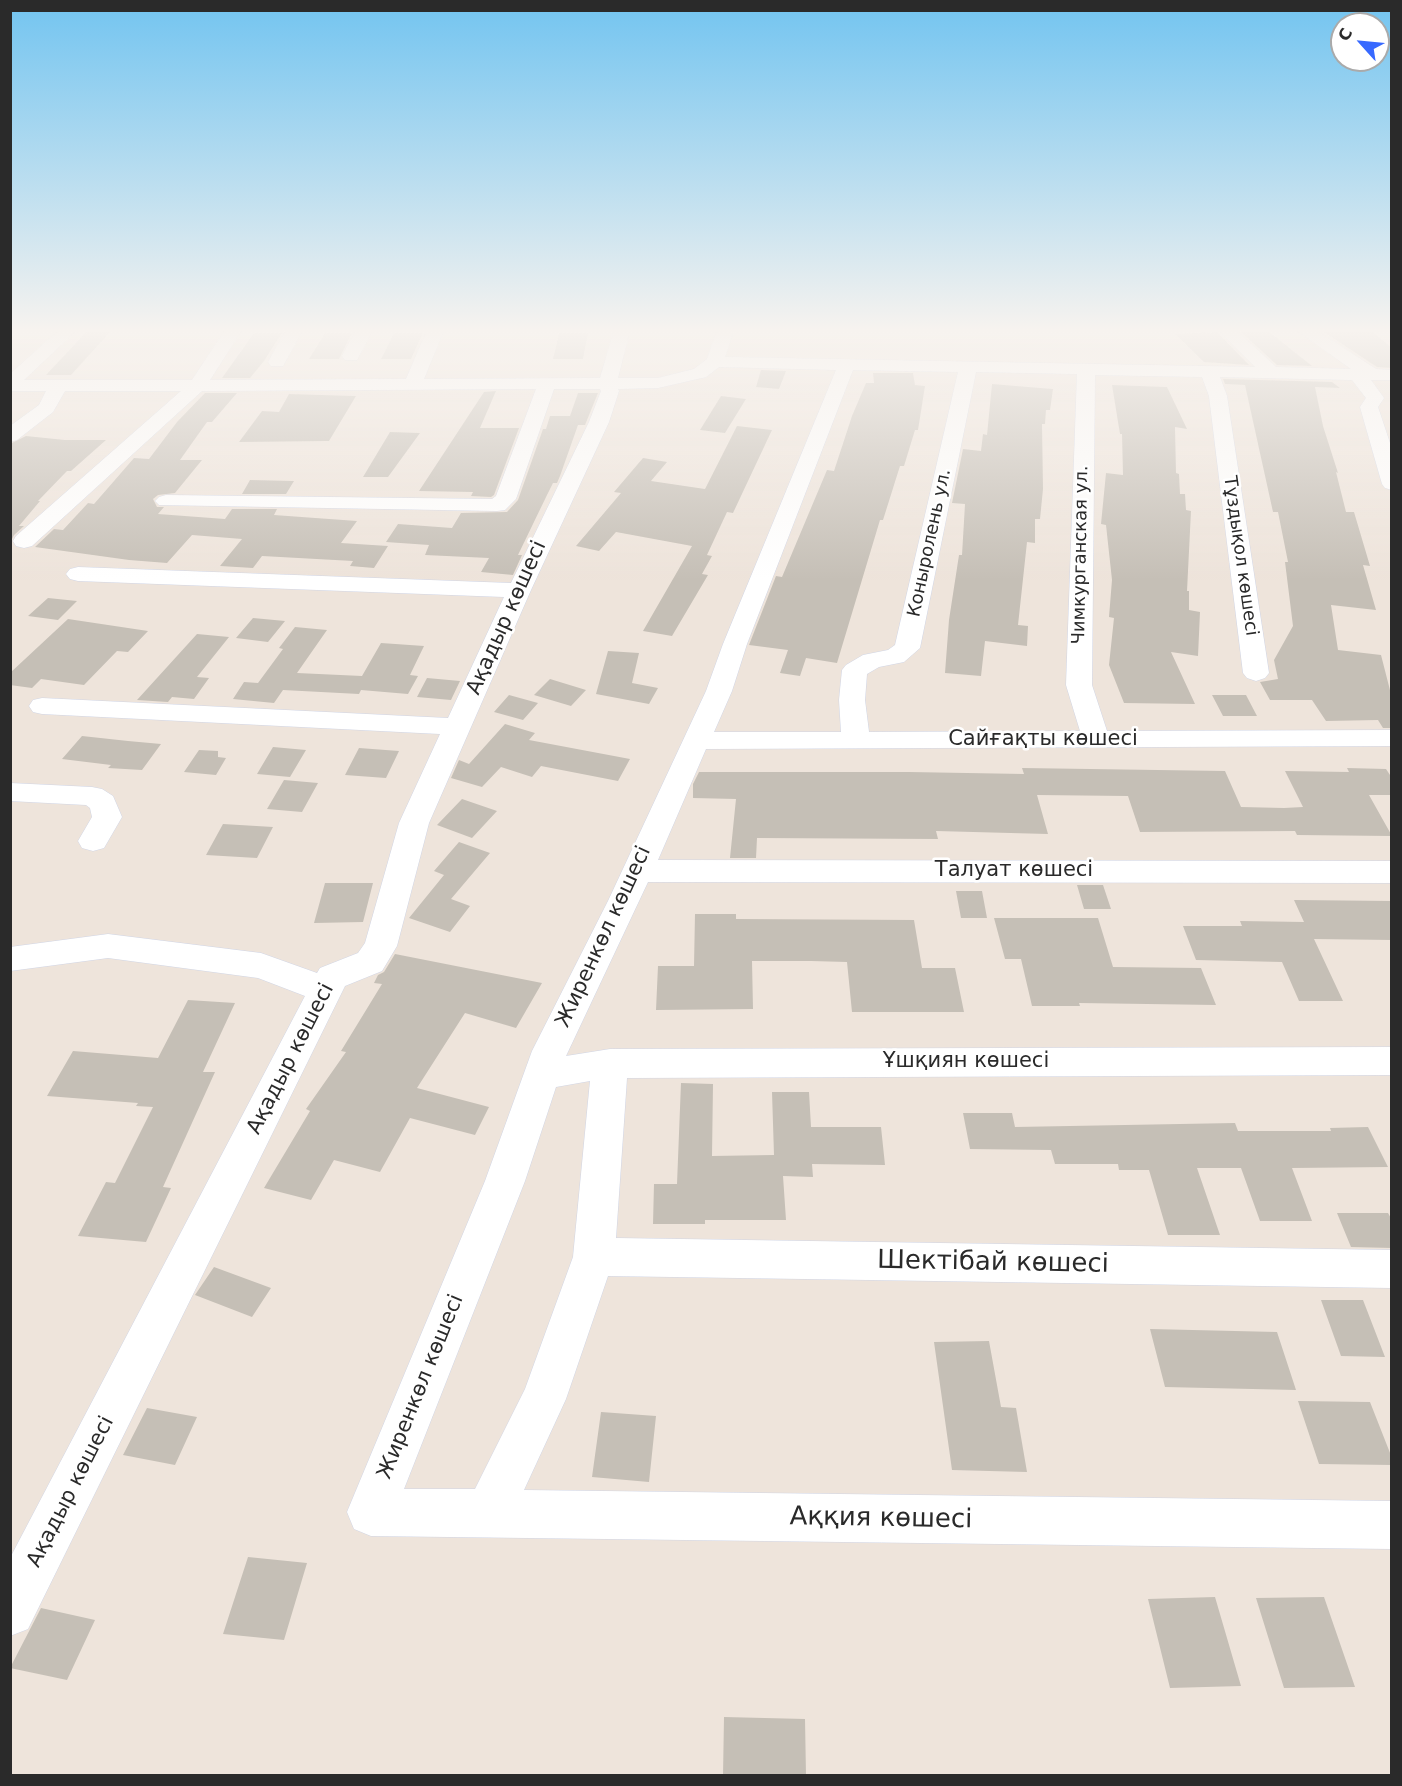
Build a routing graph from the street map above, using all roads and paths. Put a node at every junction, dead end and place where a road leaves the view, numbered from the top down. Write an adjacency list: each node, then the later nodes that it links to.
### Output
1 (39, 413): 10 (street)
2 (168, 413): 14 (street)
3 (536, 413): 13 (street)
4 (602, 413): 16 (street, Ақадыр көшесі)
5 (827, 413): 22 (street, Жиренкөл көшесі)
6 (958, 413): 23 (street, Коныролень ул.)
7 (1085, 413): 21 (street, Чимкурганская ул.)
8 (1220, 413): 17 (street, Тұздықол көшесі)
9 (1371, 413): 11 (street)
10 (10, 436)
11 (1388, 462): 12 (street)
12 (1392, 484)
13 (165, 501)
14 (24, 541)
15 (78, 574): 16 (street)
16 (519, 590): 19 (street, Ақадыр көшесі)
17 (1256, 673)
18 (42, 706): 19 (street)
19 (458, 727): 29 (street, Ақадыр көшесі)
20 (1392, 738): 21 (street, Сайғақты көшесі)
21 (1096, 740): 23 (street, Сайғақты көшесі)
22 (695, 741): 23 (street, Сайғақты көшесі); 26 (street, Жиренкөл көшесі)
23 (856, 741)
24 (10, 792): 25 (street)
25 (93, 841)
26 (637, 871): 27 (street, Талуат көшесі); 32 (street, Жиренкөл көшесі)
27 (1392, 872)
28 (10, 959): 29 (street)
29 (326, 990): 38 (street, Ақадыр көшесі)
30 (1392, 1060): 31 (street, Ұшқиян көшесі)
31 (610, 1064): 32 (street, Ұшқиян көшесі); 33 (street)
32 (542, 1074): 35 (street, Жиренкөл көшесі)
33 (594, 1257): 34 (street, Шектібай көшесі); 36 (street)
34 (1392, 1269)
35 (371, 1512): 36 (street, Аққия көшесі)
36 (488, 1514): 37 (street, Аққия көшесі)
37 (1392, 1525)
38 (10, 1611)

